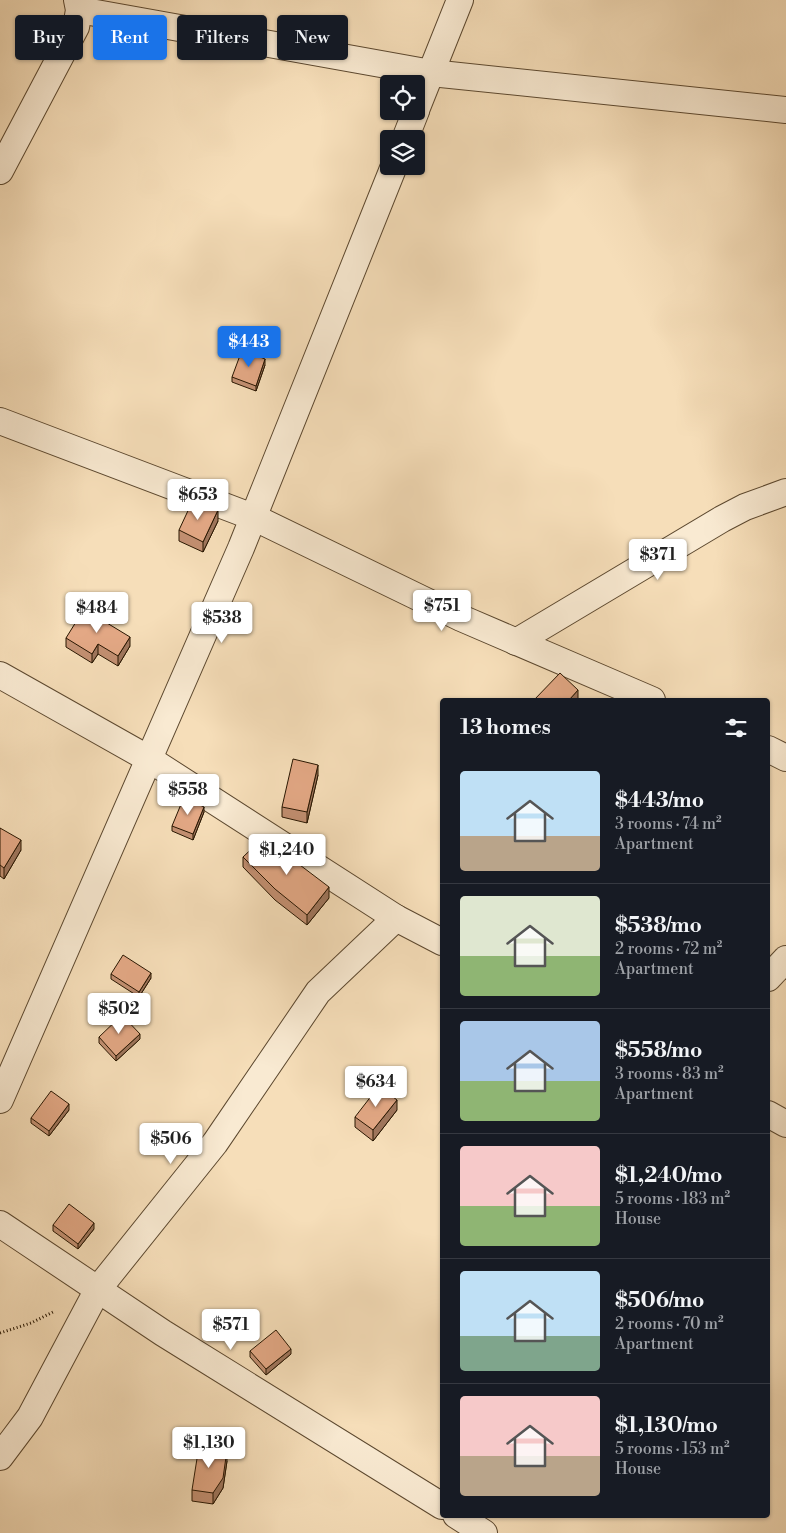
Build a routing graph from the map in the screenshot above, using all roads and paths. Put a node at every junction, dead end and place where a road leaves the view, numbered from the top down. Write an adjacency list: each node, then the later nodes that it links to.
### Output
1 (460, 0): 3 (street)
2 (78, 5): 3 (street); 6 (street)
3 (431, 74): 4 (street); 5 (street)
4 (425, 88)
5 (786, 110)
6 (0, 171)
7 (390, 175): 10 (street)
8 (0, 421): 10 (street)
9 (786, 492): 11 (street)
10 (253, 517): 11 (street); 16 (street)
11 (516, 642): 13 (street)
12 (0, 675): 16 (street)
13 (647, 698)
14 (770, 750): 15 (street)
15 (786, 758)
16 (149, 759): 17 (street); 21 (street)
17 (396, 918): 18 (street); 25 (street)
18 (440, 941)
19 (786, 959): 20 (street)
20 (770, 976)
21 (0, 1100)
22 (770, 1115): 23 (street)
23 (786, 1124)
24 (0, 1224): 25 (street)
25 (98, 1289): 28 (street); 29 (street)
26 (56, 1310): 27 (path)
27 (0, 1333)
28 (0, 1457)
29 (440, 1505)
30 (461, 1518): 31 (street)
31 (484, 1533)

